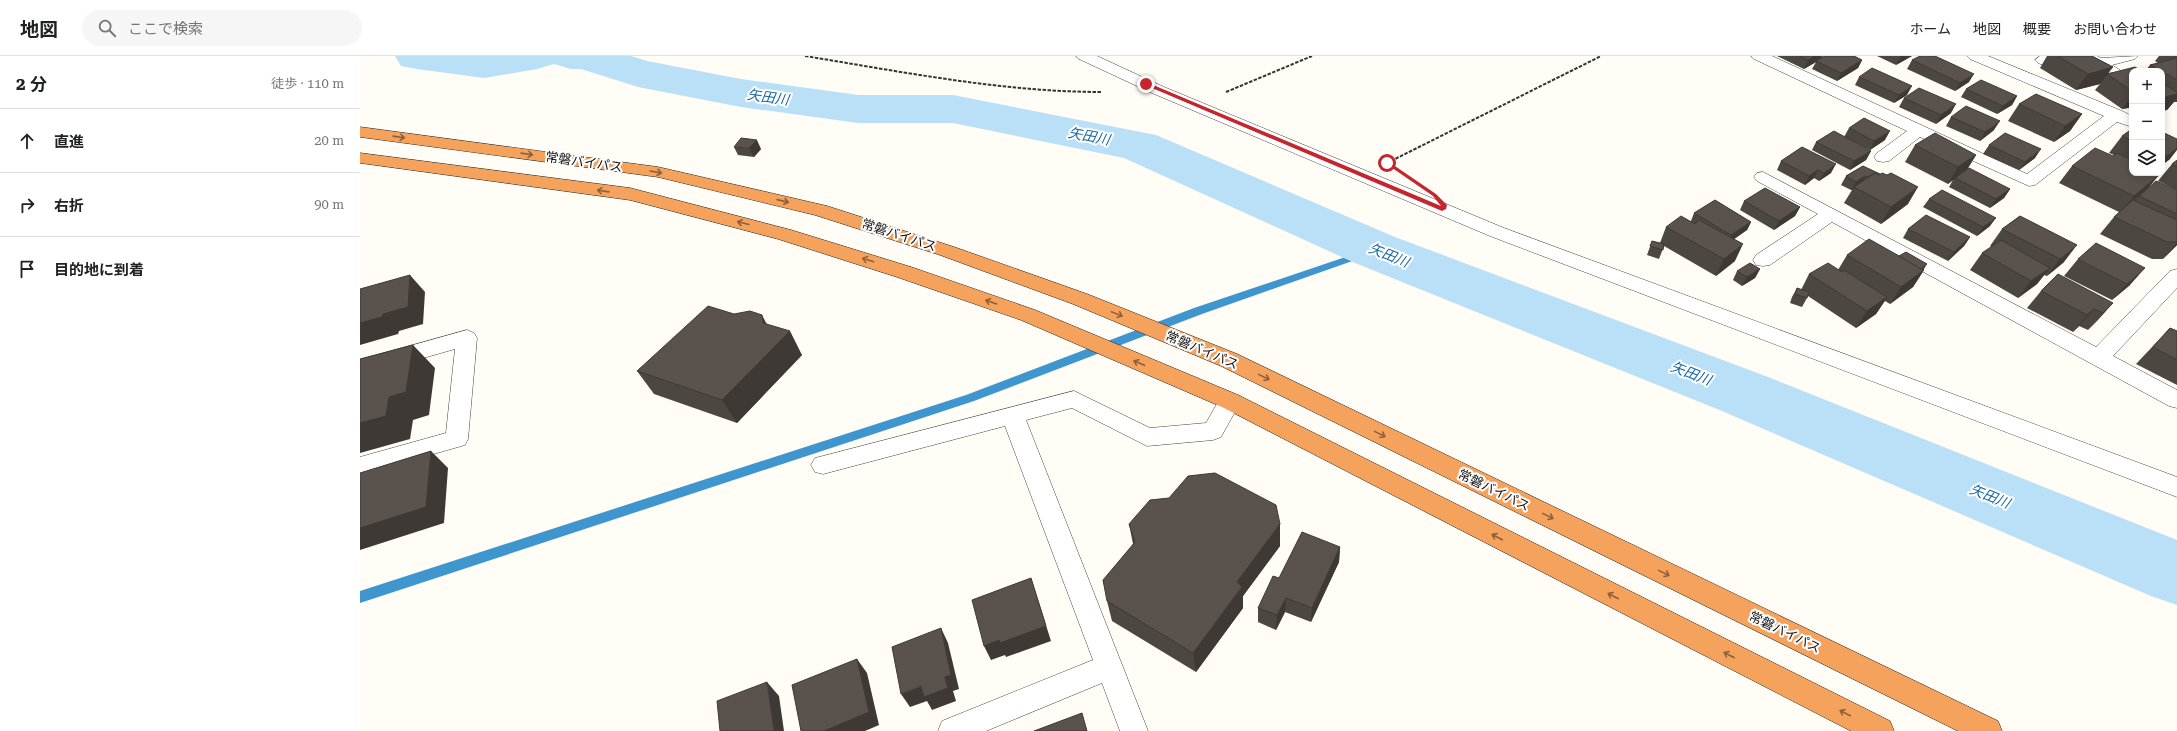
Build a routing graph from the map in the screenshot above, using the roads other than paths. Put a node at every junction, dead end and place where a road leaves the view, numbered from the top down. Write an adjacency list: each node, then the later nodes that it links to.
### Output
1 (1084, 56): 27 (street)
2 (1759, 56): 12 (street)
3 (1975, 56): 10 (street)
4 (2058, 56): 7 (street)
5 (2086, 56): 8 (street)
6 (2130, 56): 8 (street)
7 (2043, 60)
8 (2099, 64): 9 (street)
9 (2120, 76)
10 (2116, 115): 11 (street); 12 (street)
11 (2129, 121)
12 (1919, 130): 14 (street)
13 (360, 132): 32 (highway, 常磐バイパス, one-way to 32)
14 (1883, 157)
15 (360, 158): 23 (highway, 常磐バイパス, one-way to 15)
16 (1763, 177): 17 (street)
17 (1831, 214): 18 (street); 20 (street)
18 (1763, 260)
19 (2177, 276): 20 (street)
20 (2099, 357): 22 (street)
21 (360, 368): 26 (street)
22 (2177, 400)
23 (1230, 402): 24 (street); 31 (highway, 常磐バイパス, one-way to 23)
24 (1012, 414): 25 (street); 28 (street)
25 (823, 465)
26 (360, 466)
27 (2177, 487)
28 (1109, 667): 29 (street); 30 (street)
29 (952, 731)
30 (1134, 731)
31 (1880, 731)
32 (1988, 731)

